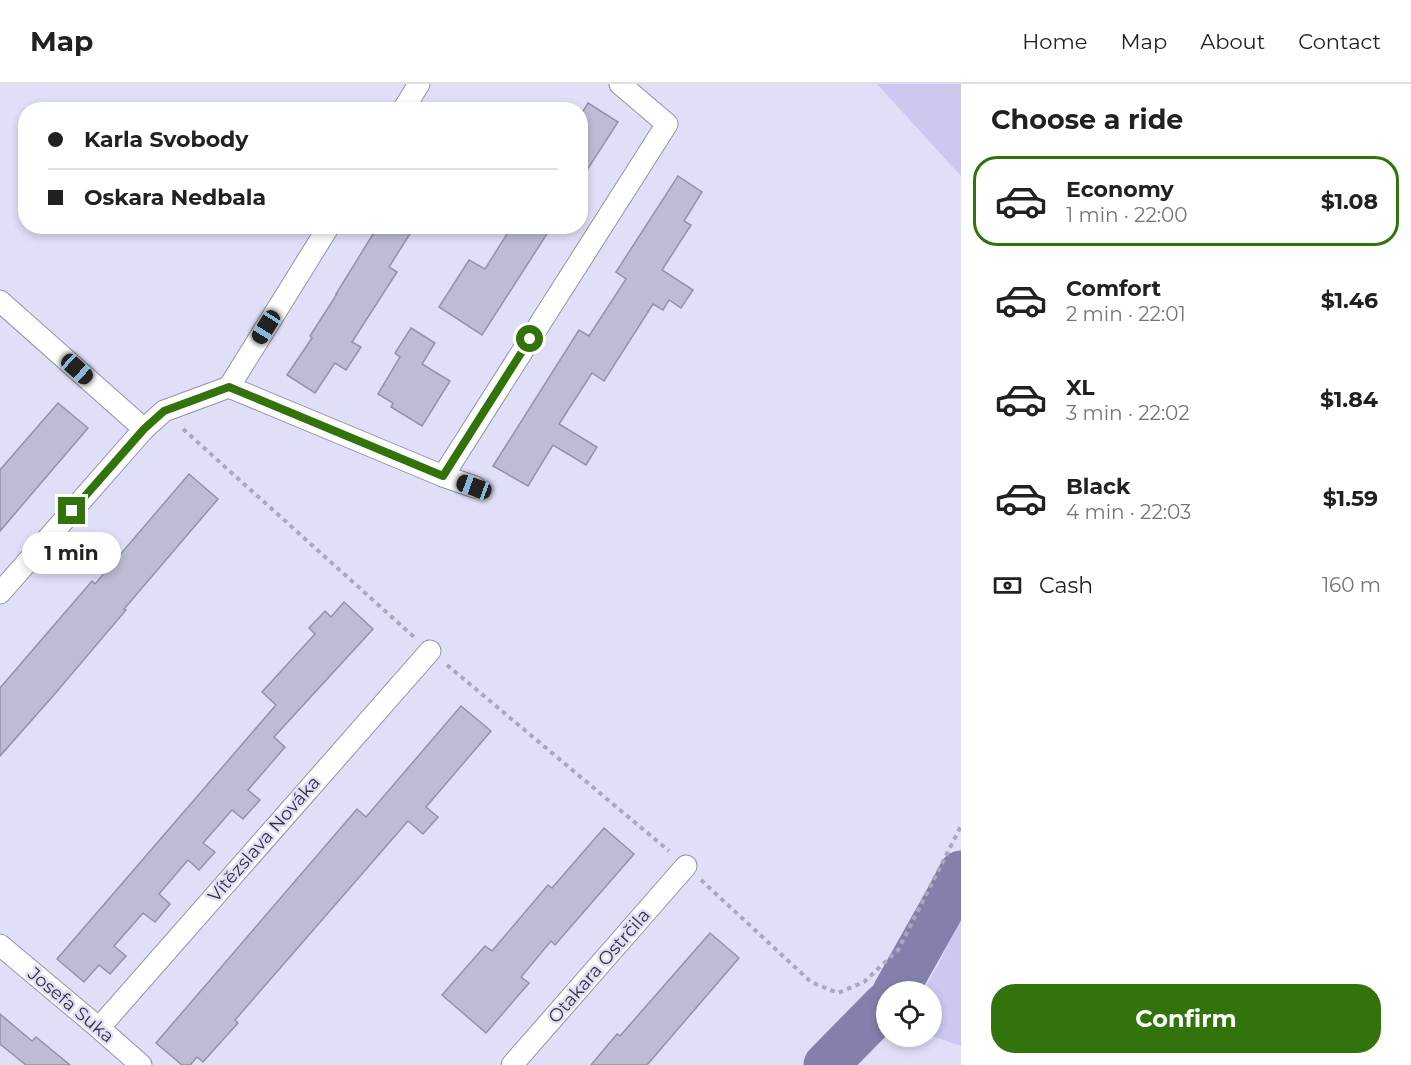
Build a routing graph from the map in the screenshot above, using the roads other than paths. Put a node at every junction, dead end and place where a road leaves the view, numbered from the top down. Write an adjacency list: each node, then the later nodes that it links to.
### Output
1 (419, 84): 3 (street)
2 (620, 84): 8 (street)
3 (408, 102)
4 (324, 234): 6 (street)
5 (0, 301): 7 (street)
6 (229, 387): 7 (street); 8 (street)
7 (144, 429): 10 (street)
8 (443, 476): 9 (street)
9 (474, 487)
10 (0, 593)
11 (430, 651): 14 (street, Vítězslava Nováka)
12 (686, 866): 16 (street, Otakara Ostrčila)
13 (0, 945): 14 (street, Josefa Suka)
14 (99, 1028): 15 (street, Josefa Suka)
15 (141, 1065)
16 (512, 1065)

